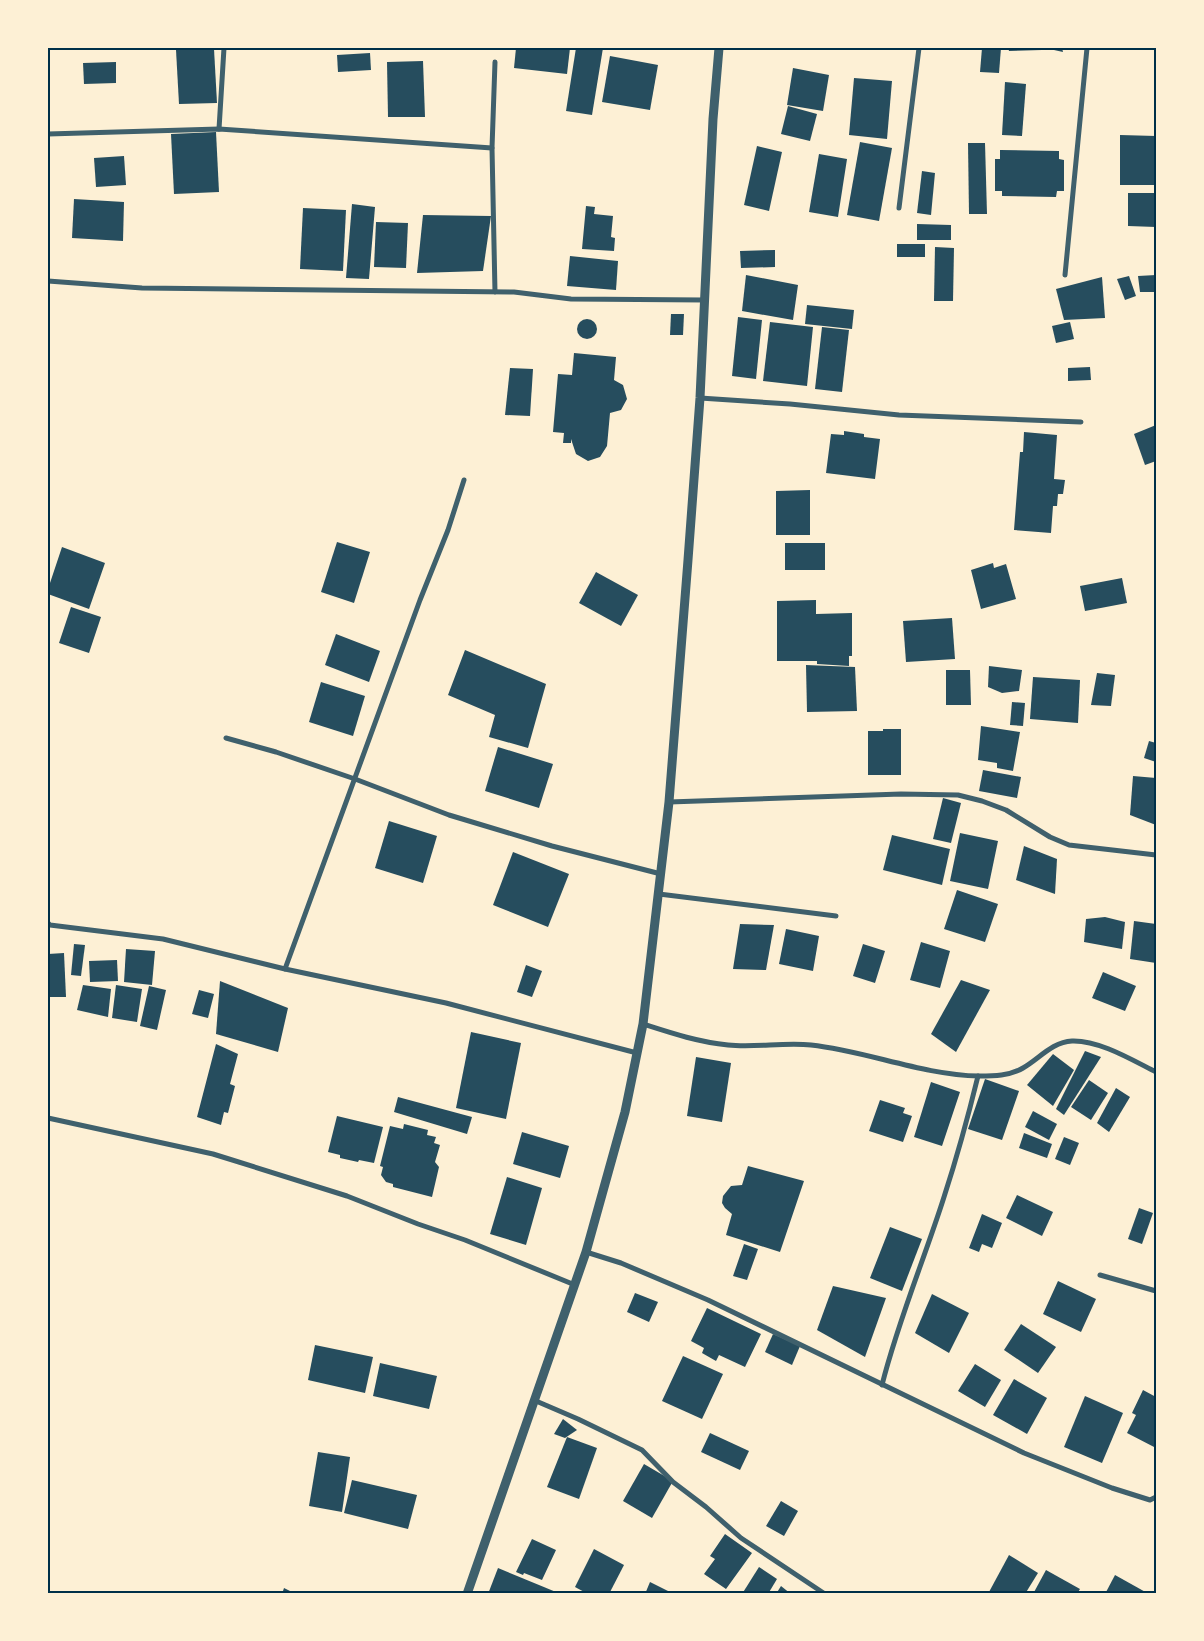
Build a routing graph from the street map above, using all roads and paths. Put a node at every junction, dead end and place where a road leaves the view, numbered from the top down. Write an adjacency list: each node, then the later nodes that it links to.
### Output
1 (224, 48): 6 (street)
2 (719, 48): 13 (street)
3 (919, 48): 9 (street)
4 (1087, 48): 10 (street)
5 (495, 62): 8 (street)
6 (219, 130): 7 (street); 8 (street)
7 (48, 134)
8 (492, 148): 12 (street)
9 (899, 208)
10 (1065, 275)
11 (48, 281): 12 (street)
12 (495, 292): 13 (street)
13 (704, 300): 14 (street)
14 (700, 398): 15 (street); 19 (street)
15 (1081, 422)
16 (464, 480): 18 (street)
17 (226, 738): 18 (street)
18 (355, 779): 21 (street); 25 (street)
19 (669, 802): 20 (street); 21 (street)
20 (1156, 855)
21 (661, 874): 22 (street)
22 (659, 894): 23 (street); 26 (street)
23 (836, 916)
24 (48, 923): 25 (street)
25 (285, 969): 27 (street)
26 (643, 1024): 27 (street); 29 (street)
27 (637, 1053): 31 (street)
28 (1156, 1072): 29 (street)
29 (978, 1076): 35 (street)
30 (48, 1118): 33 (street)
31 (586, 1252): 33 (street); 35 (street)
32 (1100, 1275): 34 (street)
33 (575, 1285): 36 (street)
34 (1156, 1291)
35 (882, 1385): 37 (street)
36 (536, 1401): 38 (street); 39 (street)
37 (1156, 1497)
38 (467, 1594)
39 (825, 1594)

